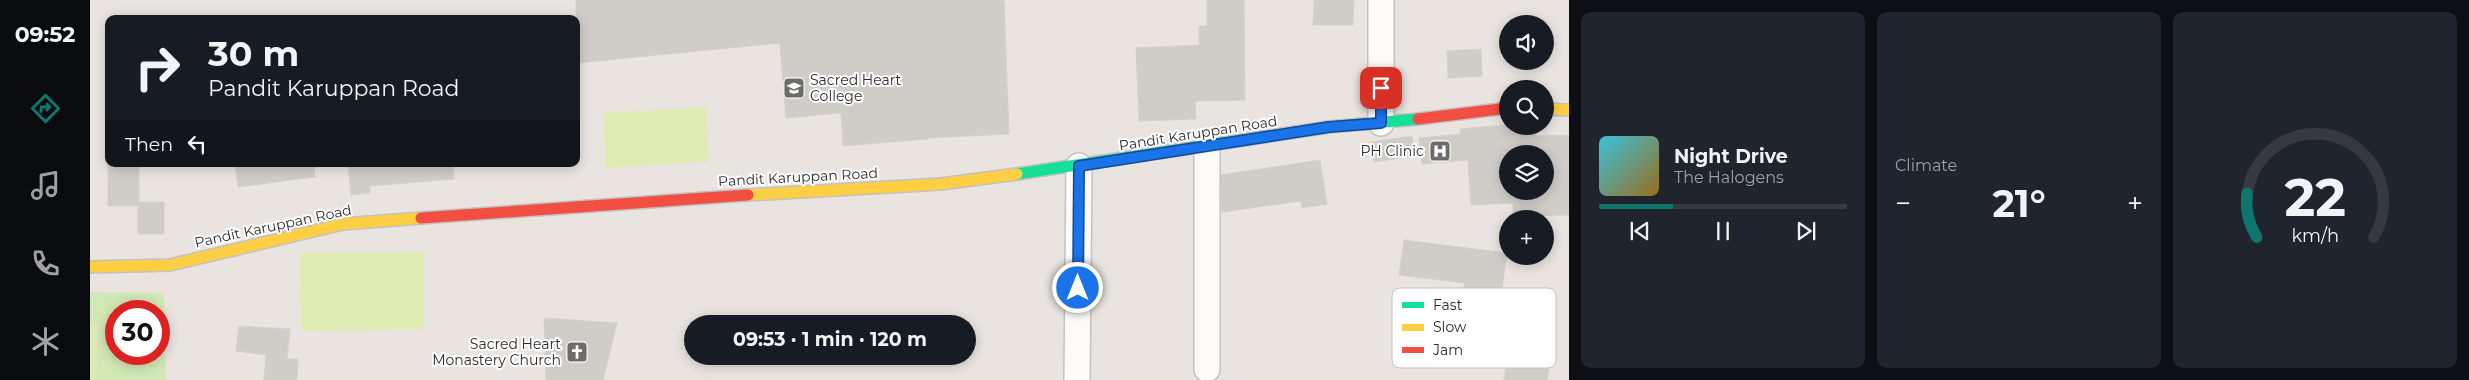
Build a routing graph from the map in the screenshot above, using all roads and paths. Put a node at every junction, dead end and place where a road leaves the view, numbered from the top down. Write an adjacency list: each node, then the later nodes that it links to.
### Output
1 (1381, 0): 5 (street)
2 (1499, 109): 5 (main road, Pandit Karuppan Road)
3 (1554, 109): 4 (main road)
4 (1569, 110)
5 (1381, 123): 6 (main road, Pandit Karuppan Road)
6 (1207, 146): 7 (main road, Pandit Karuppan Road); 9 (street)
7 (1079, 166): 8 (main road, Pandit Karuppan Road); 10 (street)
8 (90, 267)
9 (1207, 369)
10 (1077, 380)

